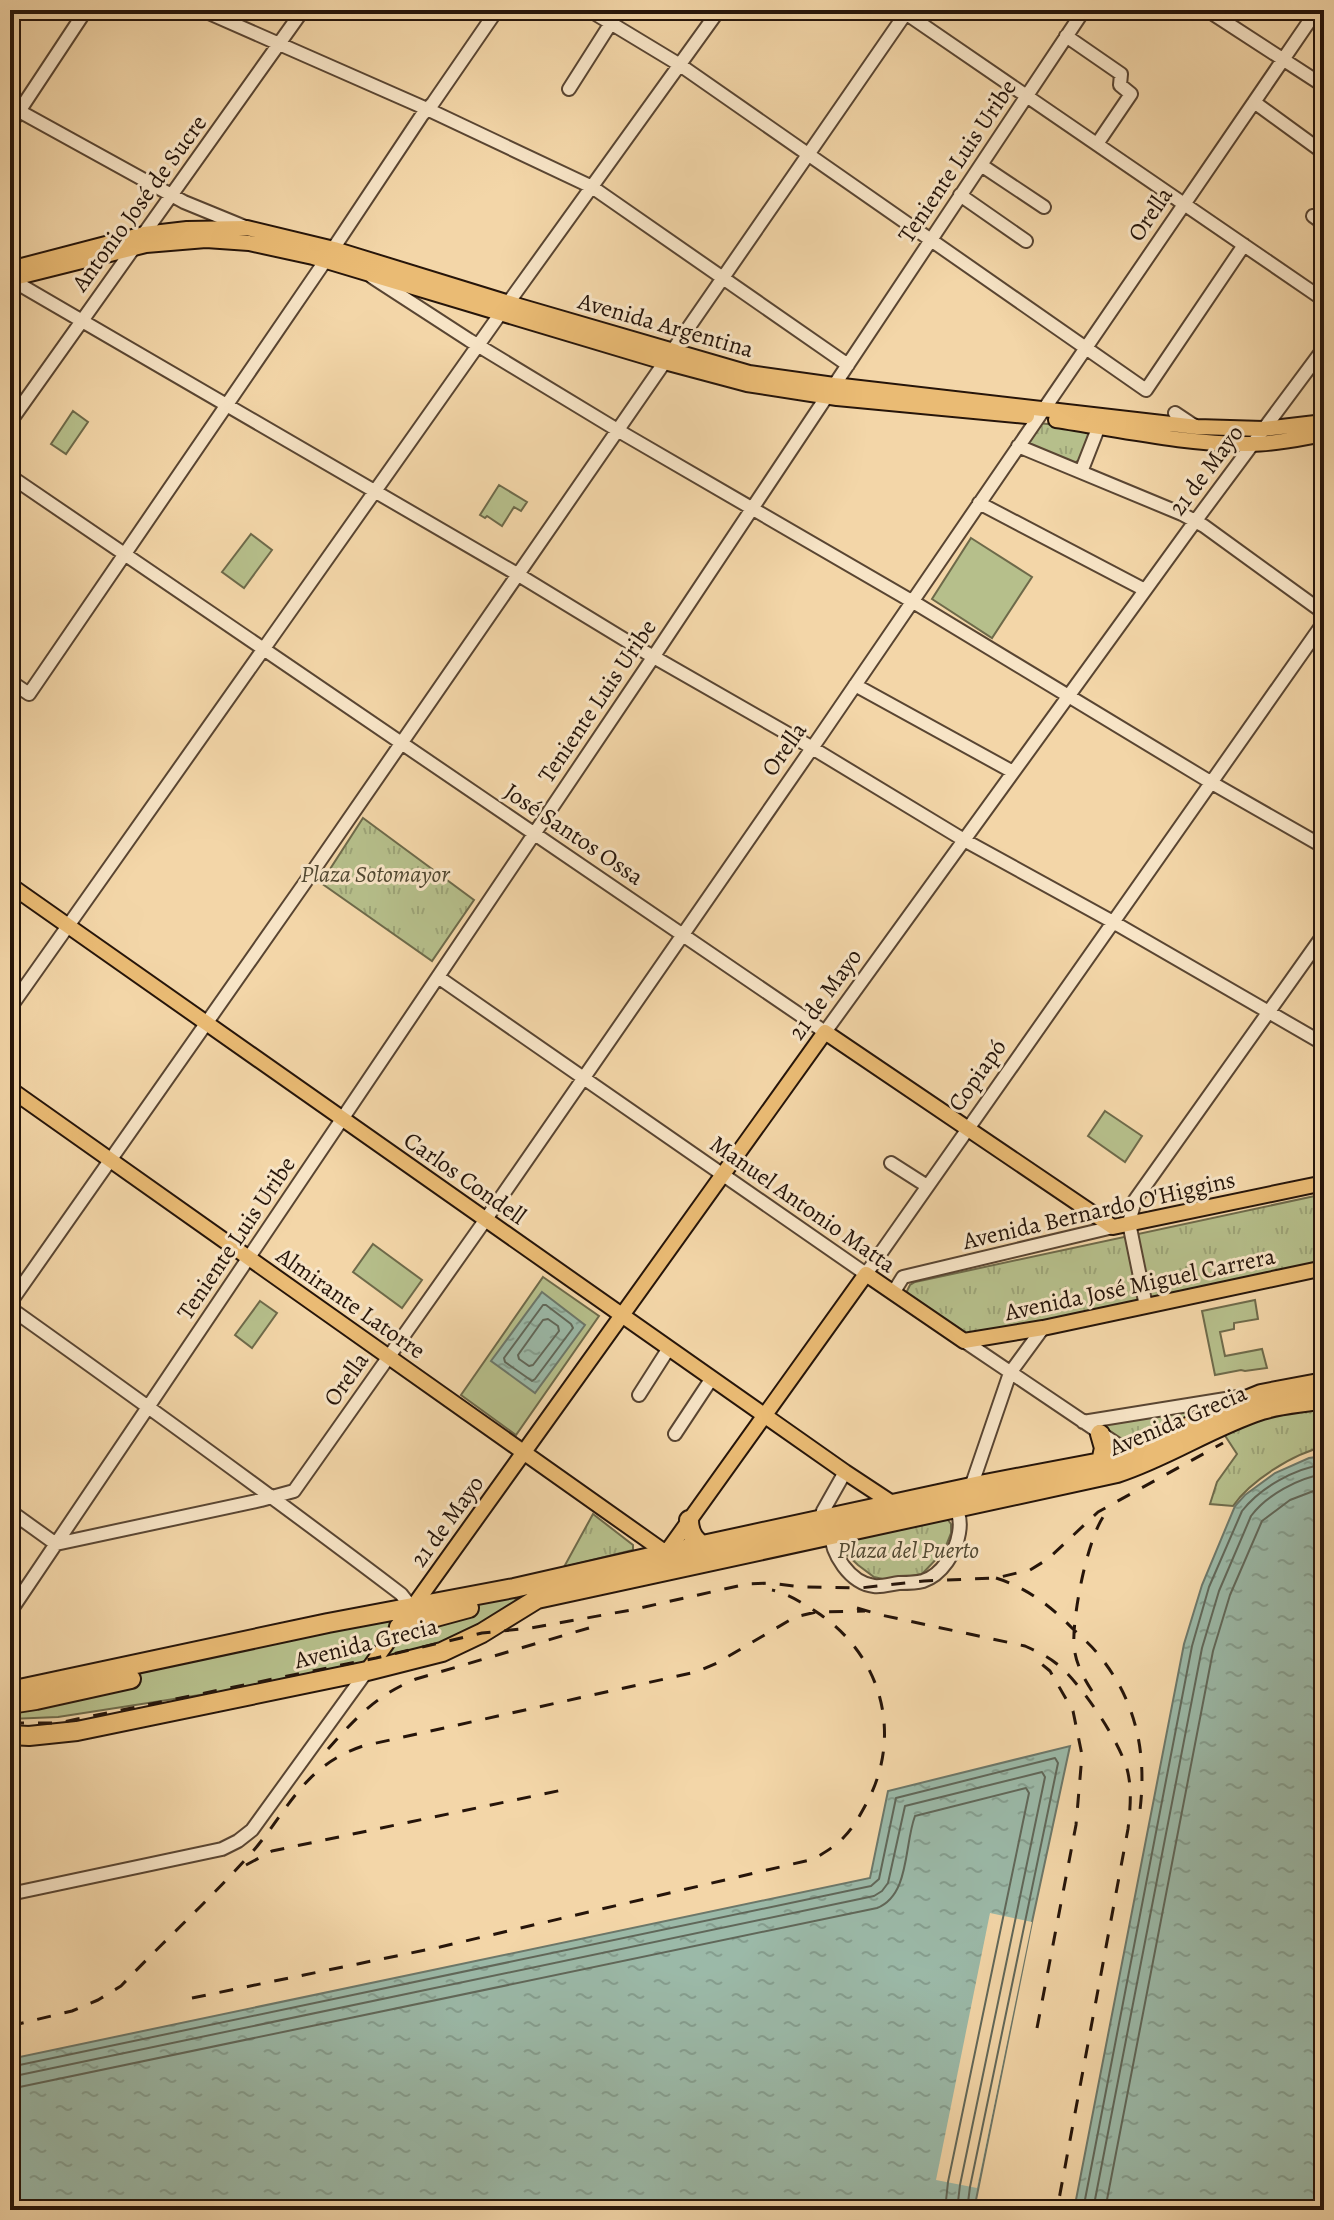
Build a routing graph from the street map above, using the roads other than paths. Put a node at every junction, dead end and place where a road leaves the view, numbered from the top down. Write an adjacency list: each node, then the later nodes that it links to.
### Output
1 (86, 10): 22 (street)
2 (202, 10): 15 (street)
3 (303, 10): 15 (street, Antonio José de Sucre)
4 (497, 10): 23 (street)
5 (589, 10): 13 (street)
6 (719, 10): 17 (street)
7 (1084, 10): 14 (street, Teniente Luis Uribe)
8 (1207, 10): 12 (street)
9 (1234, 10): 12 (street)
10 (1317, 10): 16 (street, Orella)
11 (905, 11): 20 (street); 27 (street)
12 (1227, 22): 16 (street)
13 (611, 23): 17 (street); 19 (street)
14 (1066, 36): 20 (street, Teniente Luis Uribe); 25 (street)
15 (279, 44): 23 (street); 30 (street, Antonio José de Sucre)
16 (1283, 59): 18 (street); 21 (street, Orella)
17 (680, 65): 27 (street); 29 (street)
18 (1324, 86)
19 (569, 89)
20 (1026, 96): 25 (street); 28 (street, Teniente Luis Uribe)
21 (1254, 102): 26 (street); 32 (street, Orella)
22 (14, 109): 24 (street); 30 (street)
23 (427, 109): 29 (street); 40 (street)
24 (10, 125)
25 (1097, 144): 32 (street)
26 (1324, 153)
27 (808, 154): 36 (street); 43 (street)
28 (981, 165): 31 (street, Teniente Luis Uribe); 33 (street)
29 (592, 187): 43 (street); 46 (street)
30 (172, 195): 34 (street); 35 (street, Antonio José de Sucre)
31 (960, 195): 36 (street, Teniente Luis Uribe); 37 (street)
32 (1184, 204): 38 (street); 50 (street, Orella)
33 (1044, 207)
34 (247, 228): 35 (main road, Avenida Argentina); 40 (main road, Avenida Argentina)
35 (144, 234): 39 (street, Antonio José de Sucre); 41 (main road, Avenida Argentina)
36 (931, 240): 50 (street); 52 (street, Teniente Luis Uribe)
37 (1026, 241)
38 (1244, 245): 45 (street); 50 (street)
39 (135, 247): 40 (main road, Avenida Argentina); 44 (main road, Avenida Argentina); 47 (street, Antonio José de Sucre)
40 (329, 255): 42 (main road, Avenida Argentina); 46 (main road, Avenida Argentina); 54 (street)
41 (10, 269)
42 (362, 271): 46 (main road, Avenida Argentina); 48 (street)
43 (723, 278): 51 (street); 52 (street)
44 (10, 279): 47 (street)
45 (1324, 300)
46 (505, 307): 48 (street); 51 (main road, Avenida Argentina)
47 (82, 321): 54 (street); 57 (street, Antonio José de Sucre)
48 (478, 345): 62 (street); 68 (street)
49 (1324, 348): 61 (street, 21 de Mayo)
50 (1085, 349): 55 (street, Orella)
51 (669, 356): 53 (main road, Avenida Argentina); 62 (street)
52 (848, 365): 53 (street, Teniente Luis Uribe)
53 (831, 391): 55 (main road, Avenida Argentina); 70 (street, Teniente Luis Uribe)
54 (226, 405): 68 (street); 72 (street)
55 (1041, 413): 59 (main road, Avenida Argentina); 60 (main road, Avenida Argentina); 65 (street, Orella)
56 (1175, 413): 60 (street)
57 (10, 422)
58 (1324, 422): 61 (main road, Avenida Argentina)
59 (1099, 426): 64 (main road, Avenida Argentina); 66 (street)
60 (1197, 427): 61 (main road, Avenida Argentina)
61 (1263, 429): 64 (street, 21 de Mayo)
62 (618, 430): 70 (street); 73 (street)
63 (1324, 434): 64 (main road, Avenida Argentina)
64 (1253, 444): 71 (street, 21 de Mayo)
65 (1018, 446): 66 (street); 69 (street, Orella)
66 (1081, 472): 71 (street)
67 (10, 476): 72 (street, José Santos Ossa)
68 (374, 492): 73 (street); 78 (street)
69 (979, 503): 74 (street); 75 (street, Orella)
70 (752, 509): 75 (street); 79 (street, Teniente Luis Uribe)
71 (1195, 521): 74 (street, 21 de Mayo); 76 (street)
72 (124, 554): 78 (street, José Santos Ossa); 80 (street)
73 (517, 574): 79 (street); 83 (street)
74 (1145, 590): 82 (street, 21 de Mayo)
75 (911, 601): 81 (street, Orella); 82 (street)
76 (1324, 613)
77 (1324, 622): 86 (street, Copiapó)
78 (264, 649): 83 (street, José Santos Ossa); 92 (street)
79 (654, 656): 84 (street); 87 (street, Teniente Luis Uribe)
80 (10, 681)
81 (855, 685): 84 (street, Orella); 85 (street)
82 (1068, 696): 85 (street, 21 de Mayo); 86 (street)
83 (400, 742): 87 (street, José Santos Ossa); 98 (street)
84 (812, 748): 88 (street); 93 (street, Orella)
85 (1013, 772): 88 (street, 21 de Mayo)
86 (1212, 783): 89 (street); 91 (street, Copiapó)
87 (535, 834): 93 (street, José Santos Ossa); 95 (street, Teniente Luis Uribe)
88 (964, 840): 91 (street); 99 (street, 21 de Mayo)
89 (1324, 847)
90 (10, 885): 92 (main road, Carlos Condell)
91 (1113, 922): 97 (street); 104 (street, Copiapó)
92 (68, 926): 96 (street); 98 (main road, Carlos Condell)
93 (682, 934): 99 (street, José Santos Ossa); 101 (street, Orella)
94 (1324, 934): 97 (street)
95 (438, 977): 101 (street, Manuel Antonio Matta); 103 (street, Teniente Luis Uribe)
96 (10, 1008)
97 (1268, 1012): 100 (street); 111 (street)
98 (205, 1022): 103 (main road, Carlos Condell); 105 (street)
99 (825, 1032): 104 (main road, José Santos Ossa); 107 (main road, 21 de Mayo)
100 (1323, 1041)
101 (583, 1078): 107 (street, Manuel Antonio Matta); 110 (street, Orella)
102 (10, 1089): 105 (main road, Almirante Latorre)
103 (343, 1119): 110 (main road, Carlos Condell); 113 (street, Teniente Luis Uribe)
104 (967, 1128): 109 (street, Copiapó); 112 (main road, José Santos Ossa)
105 (110, 1160): 113 (main road, Almirante Latorre); 117 (street)
106 (891, 1163): 109 (street)
107 (723, 1175): 115 (street, Manuel Antonio Matta); 119 (main road, 21 de Mayo)
108 (1324, 1183): 111 (main road, Avenida Bernardo O'Higgins)
109 (927, 1186): 115 (street, Copiapó)
110 (486, 1219): 119 (main road, Carlos Condell); 123 (street, Orella)
111 (1129, 1223): 112 (main road, Avenida Bernardo O'Higgins); 118 (street)
112 (1113, 1227): 116 (street, Avenida Bernardo O'Higgins)
113 (249, 1258): 123 (main road, Almirante Latorre); 130 (street, Teniente Luis Uribe)
114 (1324, 1268): 118 (main road, Avenida José Miguel Carrera)
115 (866, 1274): 116 (main road, Manuel Antonio Matta); 131 (main road, Copiapó)
116 (893, 1293): 121 (main road, Manuel Antonio Matta)
117 (10, 1306): 130 (street)
118 (1146, 1306): 120 (main road, Avenida José Miguel Carrera)
119 (622, 1315): 122 (main road, Carlos Condell); 135 (main road, 21 de Mayo)
120 (1043, 1328): 121 (main road, Avenida José Miguel Carrera); 124 (street)
121 (964, 1341): 124 (street, Manuel Antonio Matta)
122 (669, 1348): 125 (main road, Carlos Condell); 128 (street)
123 (389, 1356): 135 (main road, Almirante Latorre); 141 (street, Orella)
124 (1010, 1373): 132 (street, Manuel Antonio Matta); 139 (street)
125 (712, 1378): 131 (main road, Carlos Condell); 133 (street)
126 (1324, 1382): 127 (highway, Avenida Grecia)
127 (1261, 1394): 132 (street, Avenida Grecia); 136 (highway, Avenida Grecia)
128 (639, 1395)
129 (1324, 1399): 136 (highway, Avenida Grecia)
130 (149, 1406): 141 (street); 147 (street, Teniente Luis Uribe)
131 (766, 1416): 138 (main road, Carlos Condell); 145 (main road, Copiapó)
132 (1083, 1422): 134 (street, Manuel Antonio Matta)
133 (675, 1434)
134 (1100, 1434): 136 (street, Manuel Antonio Matta); 137 (highway)
135 (524, 1452): 149 (main road, Almirante Latorre); 153 (main road, 21 de Mayo)
136 (1138, 1458): 137 (highway, Avenida Grecia); 143 (highway, Avenida Grecia)
137 (1101, 1462): 139 (highway, Avenida Grecia)
138 (845, 1472): 142 (main road, Carlos Condell); 146 (street)
139 (971, 1487): 140 (highway, Avenida Grecia)
140 (942, 1494): 142 (highway, Avenida Grecia); 143 (street)
141 (274, 1497): 147 (street); 153 (street)
142 (895, 1505): 146 (highway, Avenida Grecia)
143 (956, 1508): 146 (highway, Avenida Grecia); 146 (street)
144 (10, 1511): 147 (street)
145 (689, 1520): 148 (highway); 149 (main road, Copiapó)
146 (829, 1524): 148 (highway, Avenida Grecia); 150 (highway, Avenida Grecia)
147 (56, 1544): 154 (street, Teniente Luis Uribe)
148 (703, 1545): 149 (highway, Avenida Grecia)
149 (666, 1553): 150 (highway); 151 (highway); 152 (highway, Avenida Grecia)
150 (685, 1567): 151 (highway, Avenida Grecia)
151 (640, 1576): 157 (highway, Avenida Grecia)
152 (493, 1592): 153 (highway, Avenida Grecia); 156 (highway)
153 (412, 1608): 155 (highway, Avenida Grecia); 156 (main road, 21 de Mayo)
154 (10, 1612)
155 (328, 1623): 158 (highway, Avenida Grecia); 159 (highway)
156 (399, 1627): 157 (main road, 21 de Mayo)
157 (367, 1671): 160 (highway, Avenida Grecia); 161 (street)
158 (10, 1691)
159 (10, 1704)
160 (10, 1735)
161 (10, 1894)

